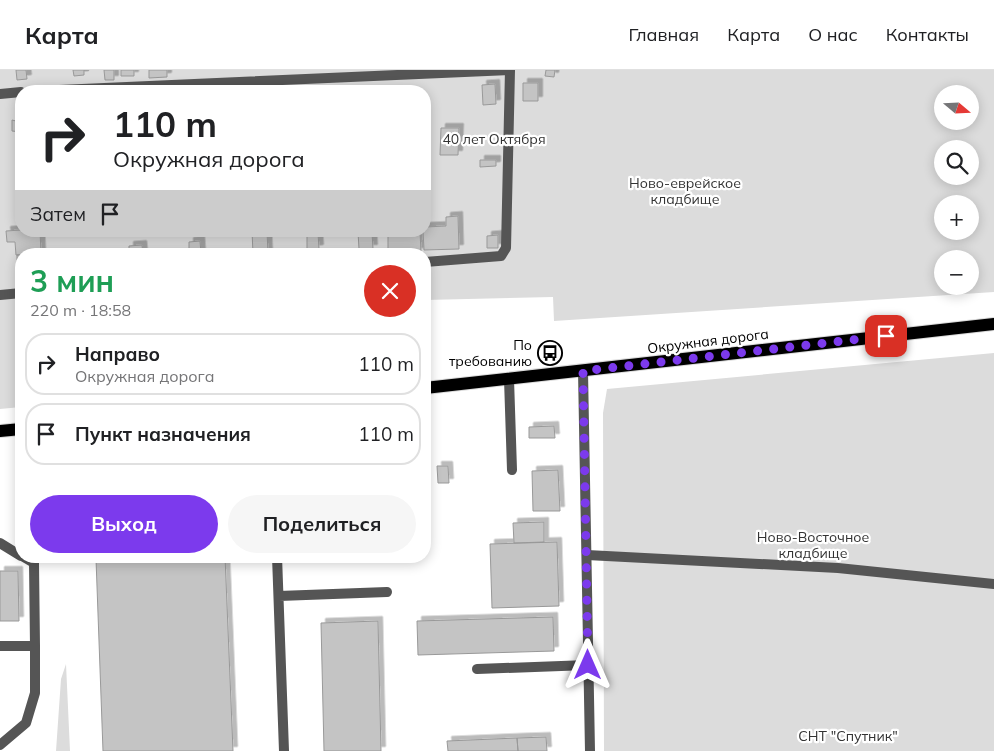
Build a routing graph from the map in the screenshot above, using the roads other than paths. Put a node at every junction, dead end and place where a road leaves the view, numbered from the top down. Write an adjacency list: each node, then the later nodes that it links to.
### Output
1 (510, 70): 2 (street); 5 (street)
2 (172, 85)
3 (15, 93): 4 (street)
4 (0, 94)
5 (431, 262)
6 (15, 294): 7 (street)
7 (0, 295)
8 (994, 324): 9 (main road, Окружная дорога)
9 (583, 371): 10 (main road, Окружная дорога); 17 (street)
10 (509, 379): 11 (main road, Окружная дорога); 14 (street)
11 (431, 387)
12 (15, 430): 13 (main road)
13 (0, 431)
14 (512, 470)
15 (0, 543): 16 (street)
16 (15, 552)
17 (587, 555): 20 (street); 25 (street)
18 (34, 563): 24 (street)
19 (277, 563): 22 (street)
20 (994, 584)
21 (387, 592): 22 (street)
22 (279, 596): 28 (street)
23 (0, 646): 24 (street)
24 (35, 646): 27 (street)
25 (588, 665): 26 (street); 29 (street)
26 (477, 669)
27 (0, 745)
28 (284, 751)
29 (590, 751)

